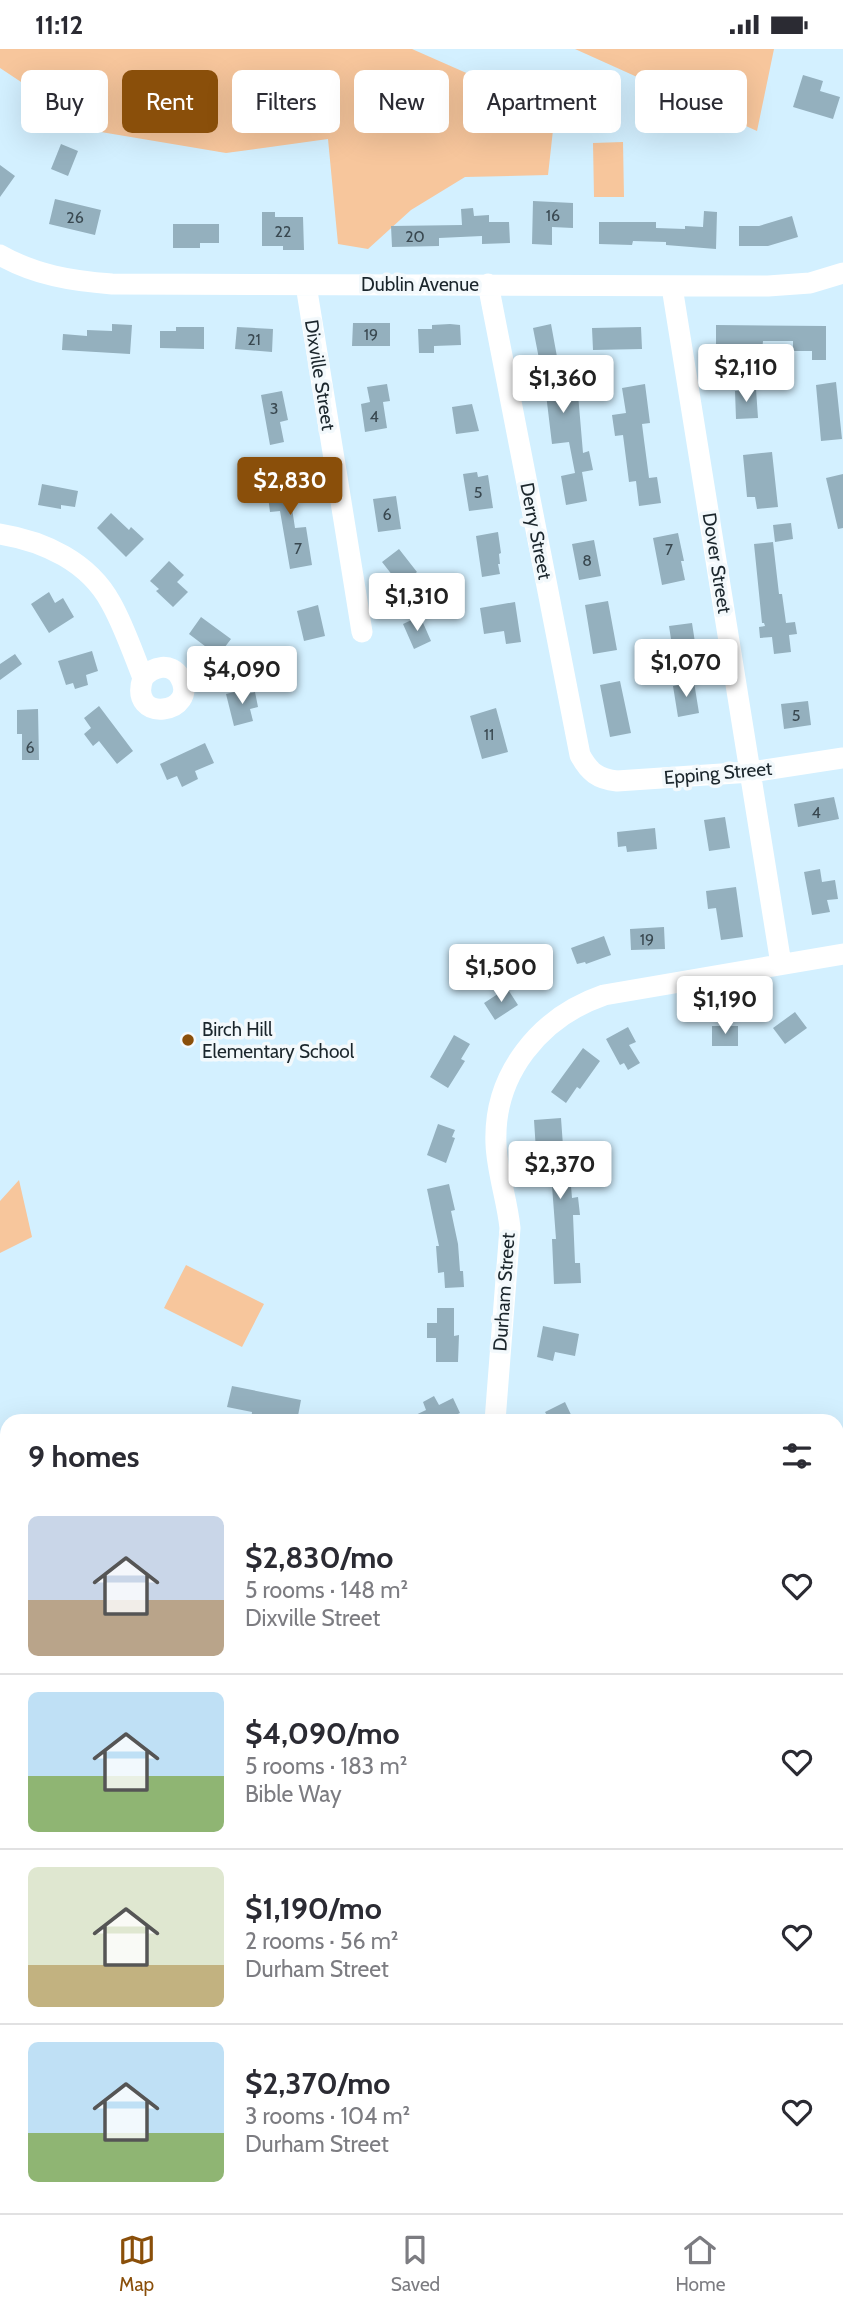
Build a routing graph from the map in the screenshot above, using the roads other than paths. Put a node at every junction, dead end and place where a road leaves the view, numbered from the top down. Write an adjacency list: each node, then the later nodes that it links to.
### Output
1 (0, 255): 4 (street, Dublin Avenue)
2 (843, 273): 5 (street, Dublin Avenue)
3 (488, 284): 4 (street, Dublin Avenue); 5 (street, Dublin Avenue); 11 (street, Derry Street)
4 (306, 285): 7 (street, Dixville Street)
5 (672, 287): 10 (street, Dover Street)
6 (0, 534): 8 (street)
7 (362, 632)
8 (143, 678)
9 (843, 758): 10 (street, Epping Street)
10 (751, 772): 11 (street, Epping Street); 13 (street, Dover Street)
11 (594, 775)
12 (843, 954): 13 (street, Durham Street)
13 (781, 964): 14 (street, Durham Street)
14 (496, 1414)

